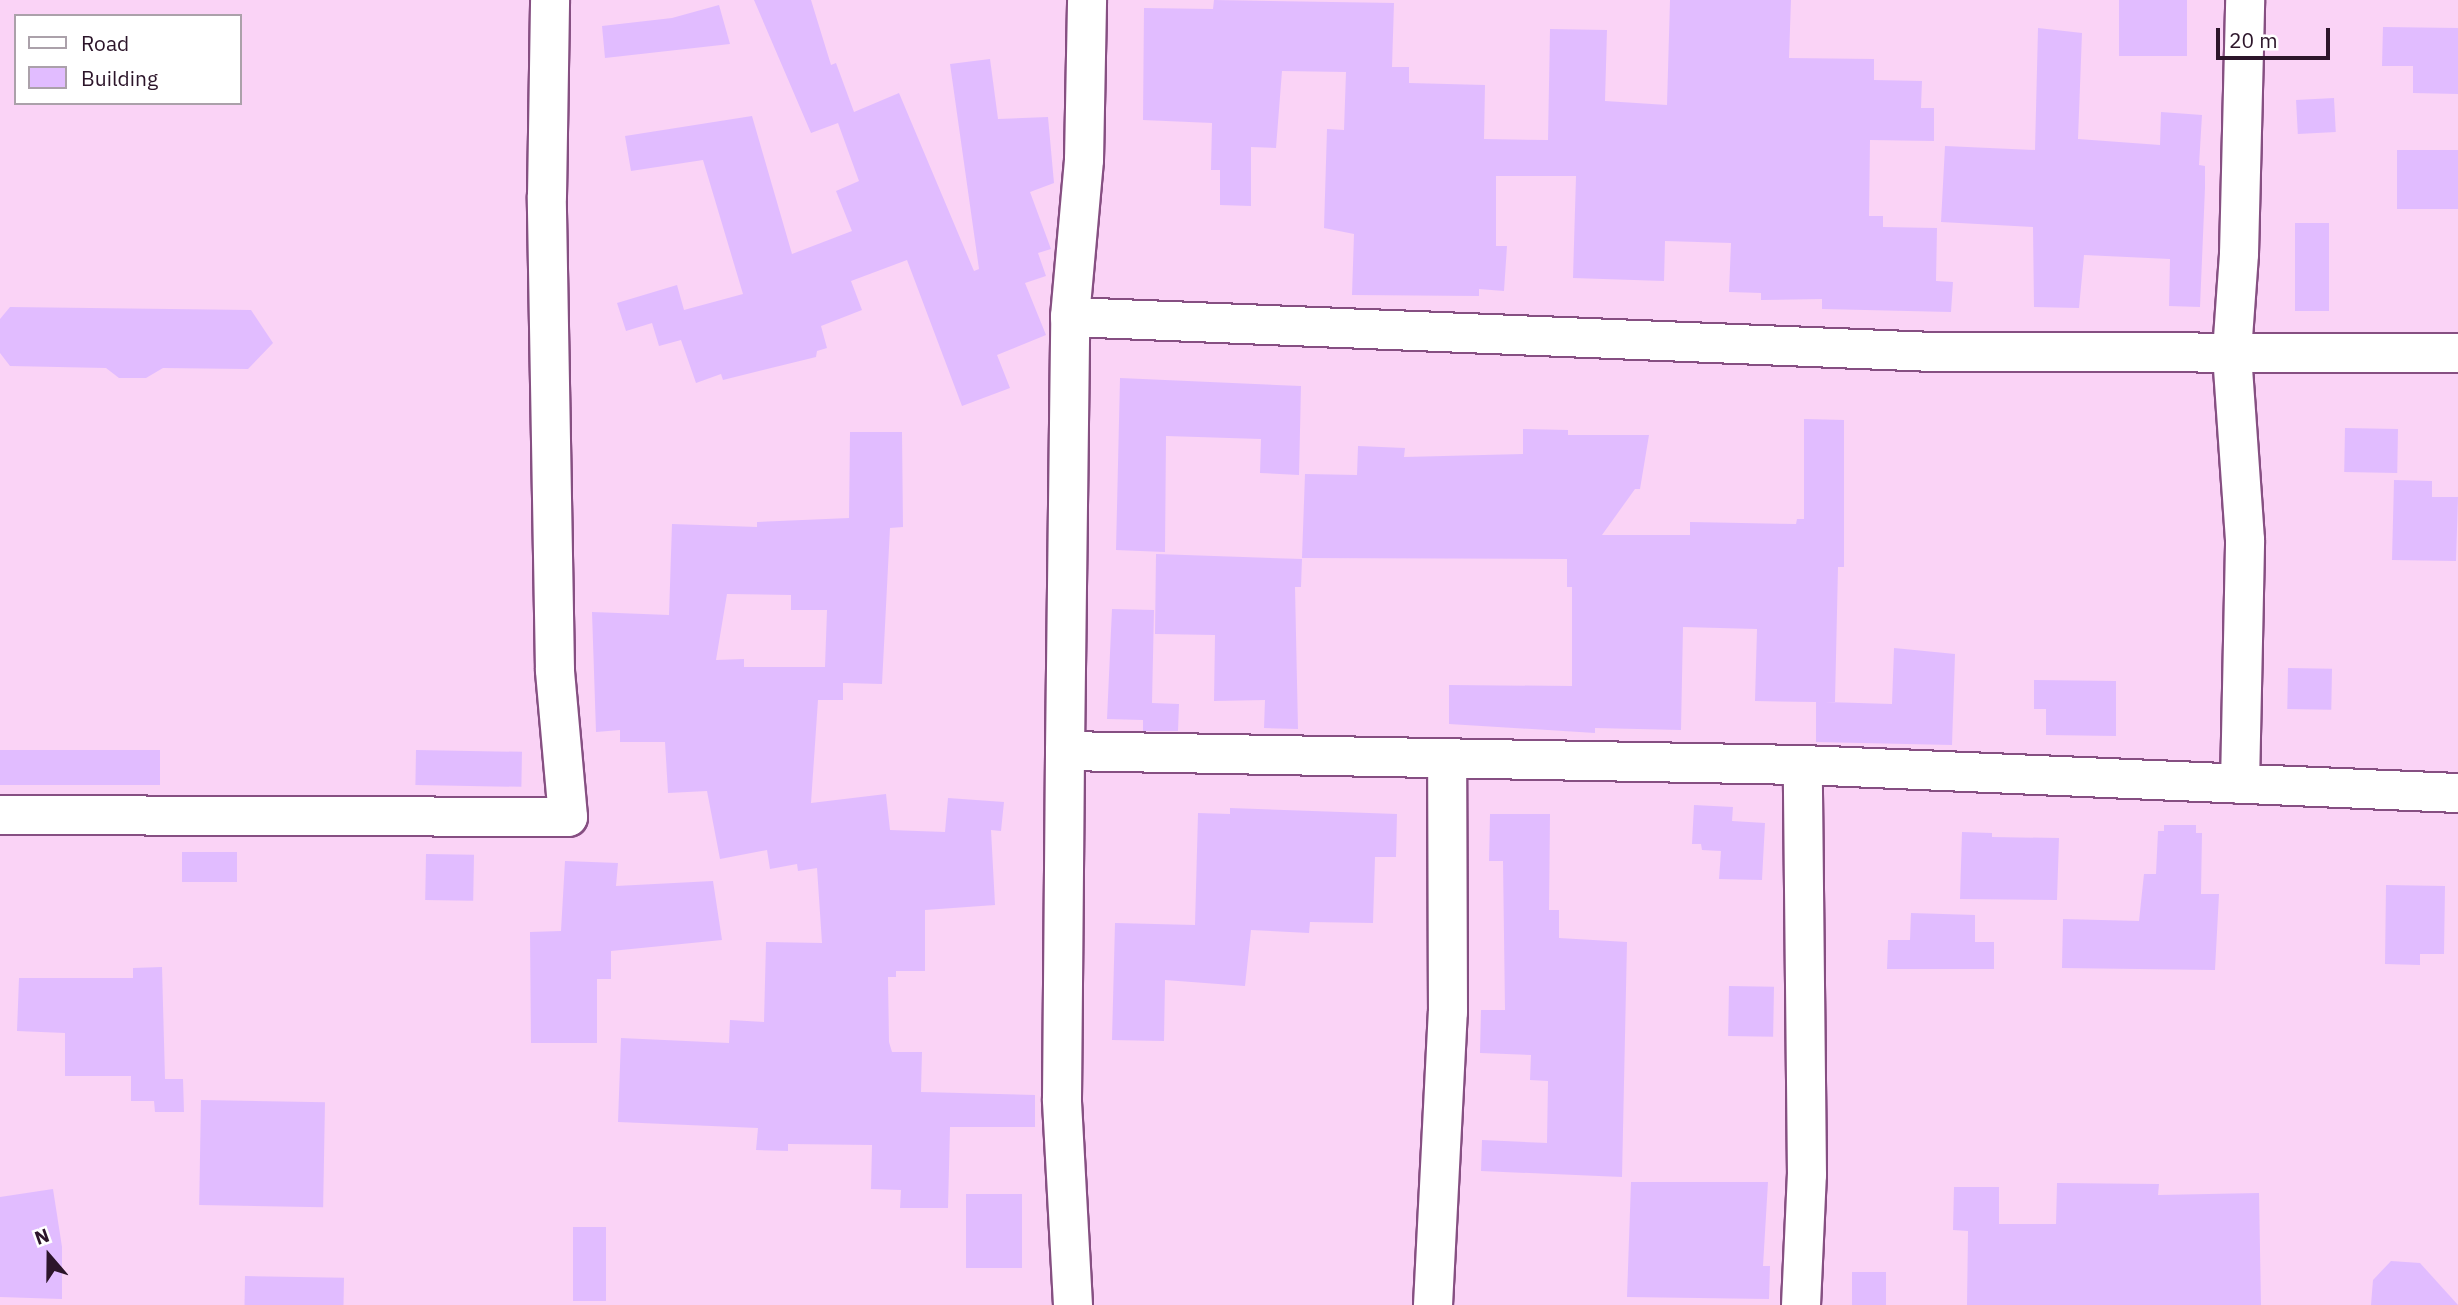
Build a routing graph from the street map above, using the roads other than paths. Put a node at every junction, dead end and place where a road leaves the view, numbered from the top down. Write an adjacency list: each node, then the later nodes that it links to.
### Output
1 (551, 0): 12 (street)
2 (1087, 0): 4 (street)
3 (2245, 0): 5 (street)
4 (1070, 317): 5 (street); 7 (street)
5 (2232, 352): 6 (street); 10 (street)
6 (2458, 353)
7 (1065, 751): 8 (street); 13 (street)
8 (1447, 759): 9 (street); 14 (street)
9 (1802, 765): 10 (street); 15 (street)
10 (2239, 784): 11 (street)
11 (2458, 793)
12 (0, 815)
13 (1073, 1305)
14 (1433, 1305)
15 (1801, 1305)

